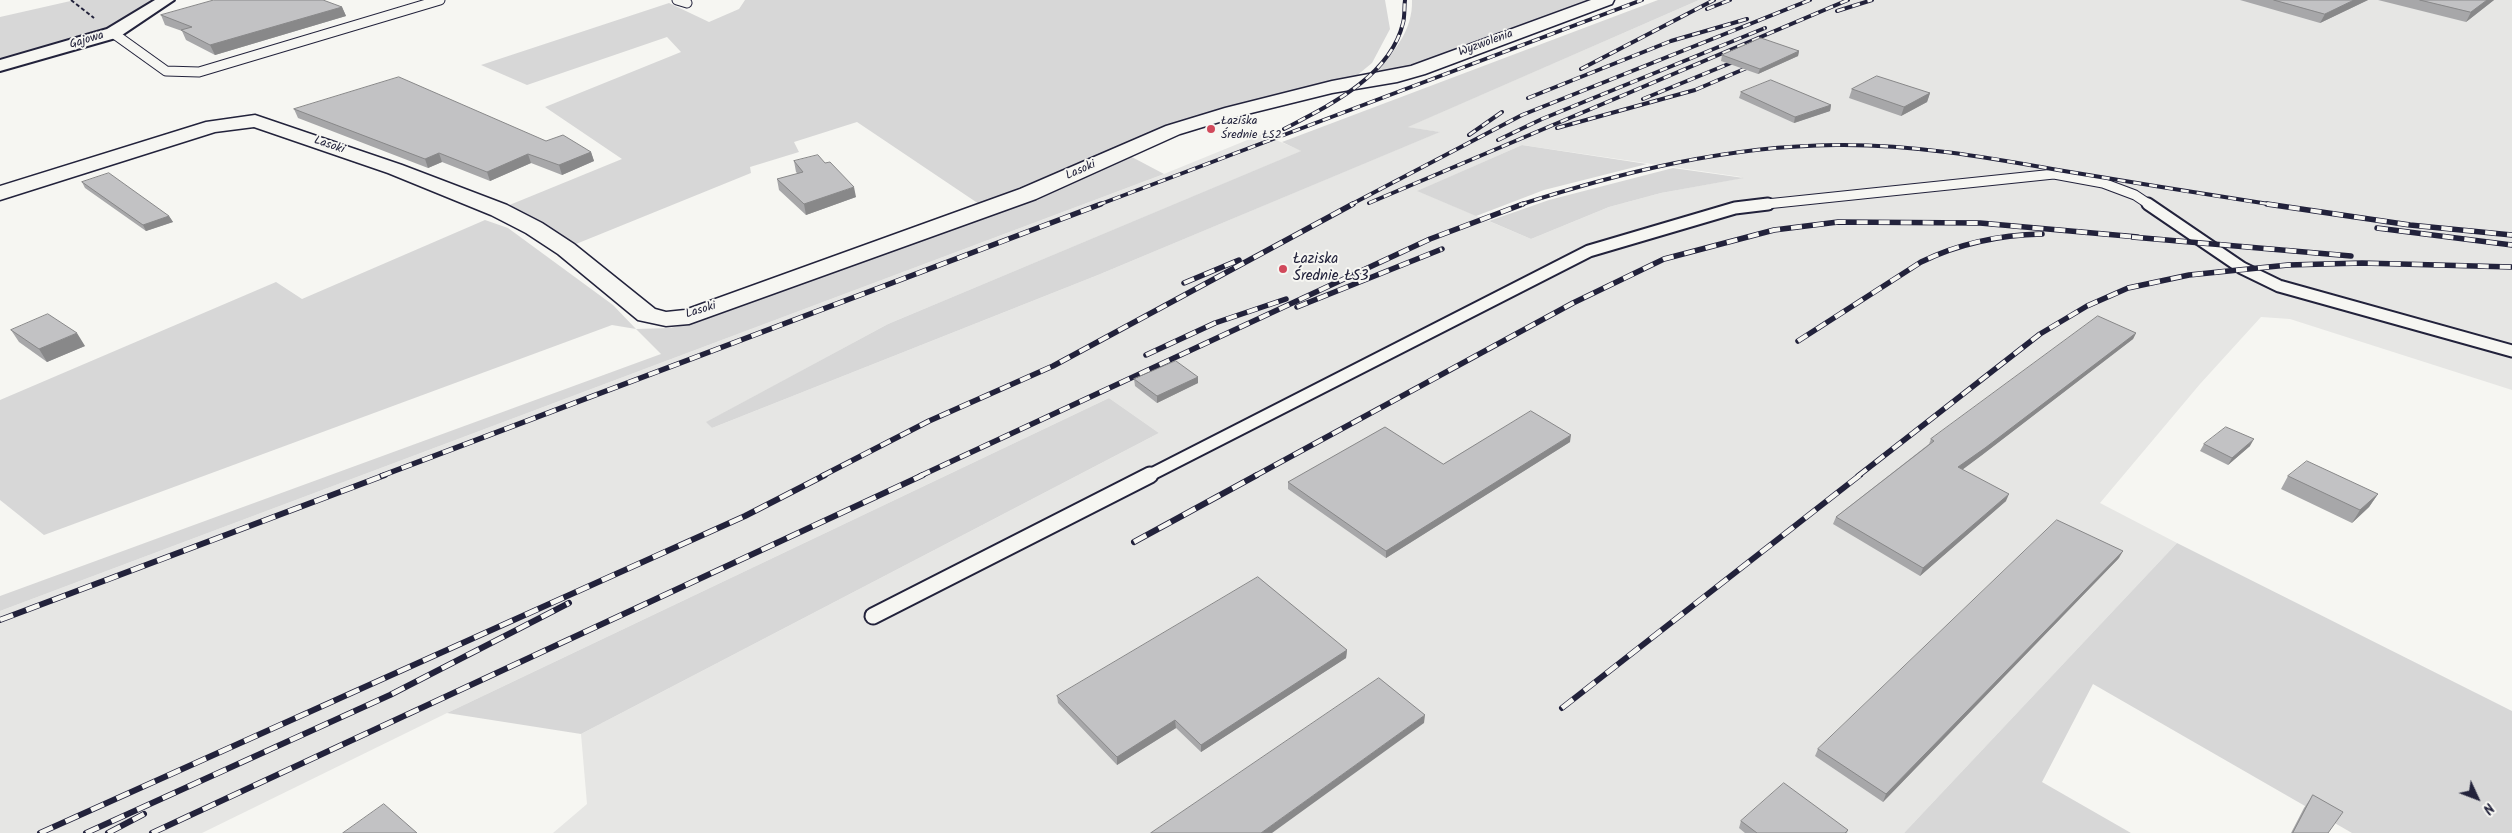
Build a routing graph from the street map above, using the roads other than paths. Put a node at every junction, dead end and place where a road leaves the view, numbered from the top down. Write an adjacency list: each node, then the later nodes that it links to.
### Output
1 (166, 0): 6 (street, Gajowa)
2 (440, 0): 6 (lane)
3 (677, 0): 5 (lane)
4 (1606, 0): 8 (street, Wyzwolenia)
5 (687, 3)
6 (113, 33): 7 (street, Gajowa)
7 (0, 66)
8 (1364, 80): 9 (street, Lasoki)
9 (0, 193)
10 (2512, 351): 11 (lane)
11 (873, 616)

